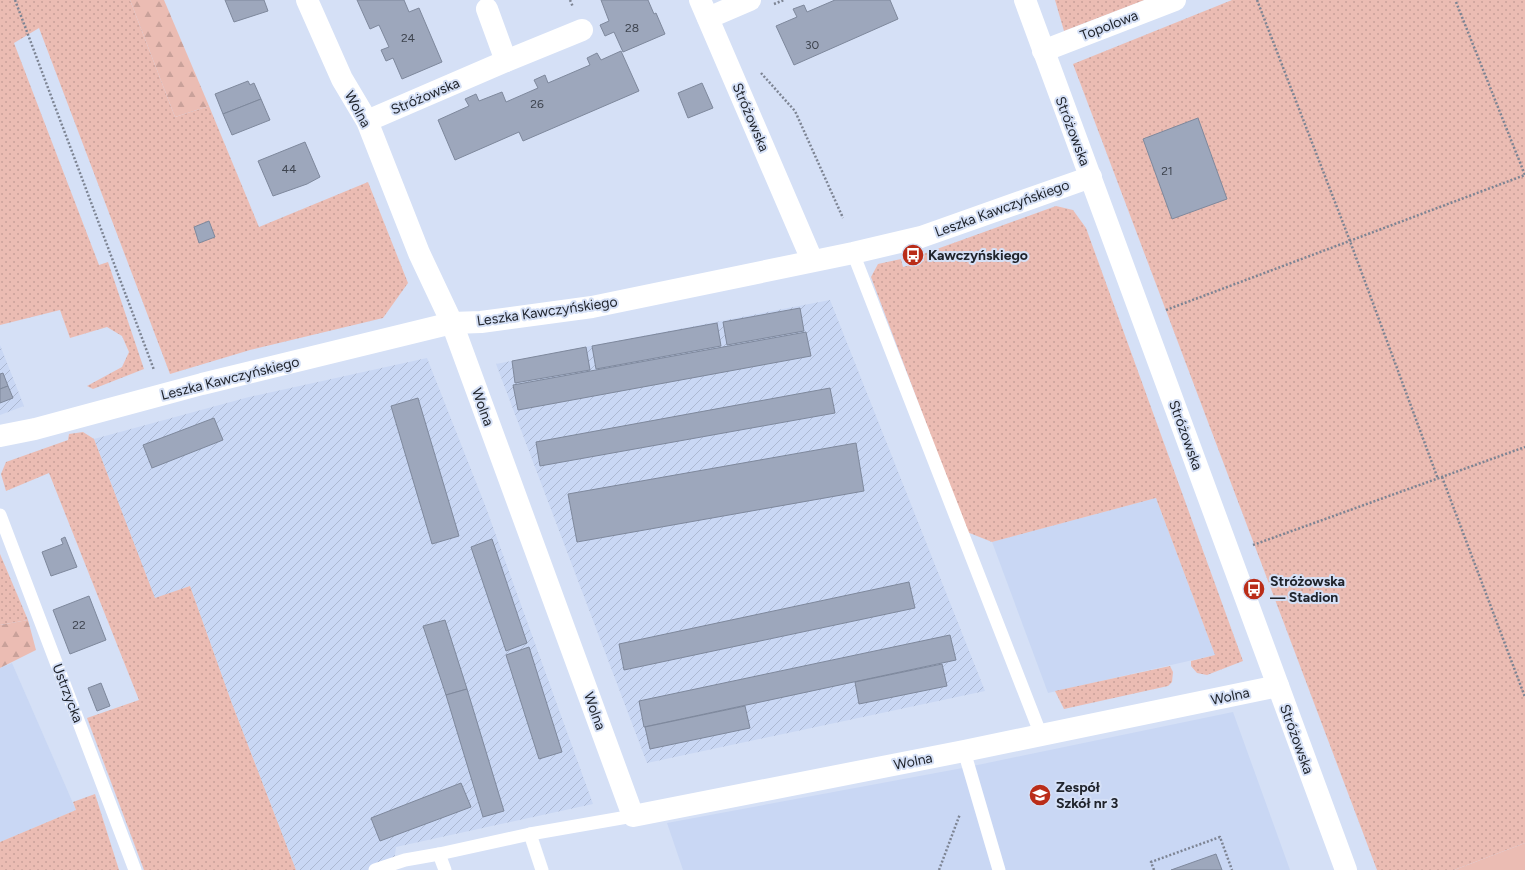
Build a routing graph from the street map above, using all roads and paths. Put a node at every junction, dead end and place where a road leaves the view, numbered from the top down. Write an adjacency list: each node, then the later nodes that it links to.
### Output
1 (15, 0): 25 (path)
2 (307, 0): 16 (street, Wolna)
3 (750, 0): 11 (street, Stróżowska)
4 (784, 0): 9 (path)
5 (1025, 0): 13 (street, Stróżowska)
6 (1175, 0): 13 (street, Topolowa)
7 (1256, 0): 20 (path)
8 (1456, 2): 17 (path)
9 (772, 5)
10 (487, 9): 14 (street)
11 (704, 9): 22 (street, Stróżowska)
12 (582, 30): 14 (street, Stróżowska)
13 (1043, 51): 18 (street, Stróżowska)
14 (506, 61): 16 (street, Stróżowska)
15 (760, 72): 19 (path)
16 (367, 121): 24 (street, Wolna)
17 (1525, 175): 20 (path)
18 (1090, 177): 21 (street, Leszka Kawczyńskiego); 23 (street, Stróżowska)
19 (843, 218)
20 (1350, 241): 23 (path); 29 (path)
21 (853, 253): 22 (street, Leszka Kawczyńskiego); 34 (lane)
22 (812, 260): 24 (street, Leszka Kawczyńskiego)
23 (1143, 319): 31 (street, Stróżowska)
24 (452, 323): 25 (street, Leszka Kawczyńskiego); 37 (street, Wolna)
25 (163, 394): 26 (street, Leszka Kawczyńskiego)
26 (0, 436)
27 (1525, 447): 28 (path)
28 (1442, 477): 29 (path); 33 (path)
29 (1438, 479): 31 (path)
30 (0, 515): 40 (lane, Ustrzycka)
31 (1230, 554): 32 (street, Stróżowska)
32 (1278, 686): 34 (street, Wolna); 48 (street, Stróżowska)
33 (1525, 697)
34 (1041, 735): 35 (street, Wolna)
35 (964, 751): 36 (lane); 37 (street, Wolna)
36 (972, 781): 44 (path); 45 (lane)
37 (633, 816): 38 (lane)
38 (530, 834): 39 (lane); 43 (lane)
39 (439, 854): 41 (lane); 42 (lane)
40 (135, 870)
41 (375, 870)
42 (445, 870)
43 (542, 870)
44 (939, 870)
45 (999, 870)
46 (1154, 870): 47 (path)
47 (1232, 870)
48 (1346, 870)

